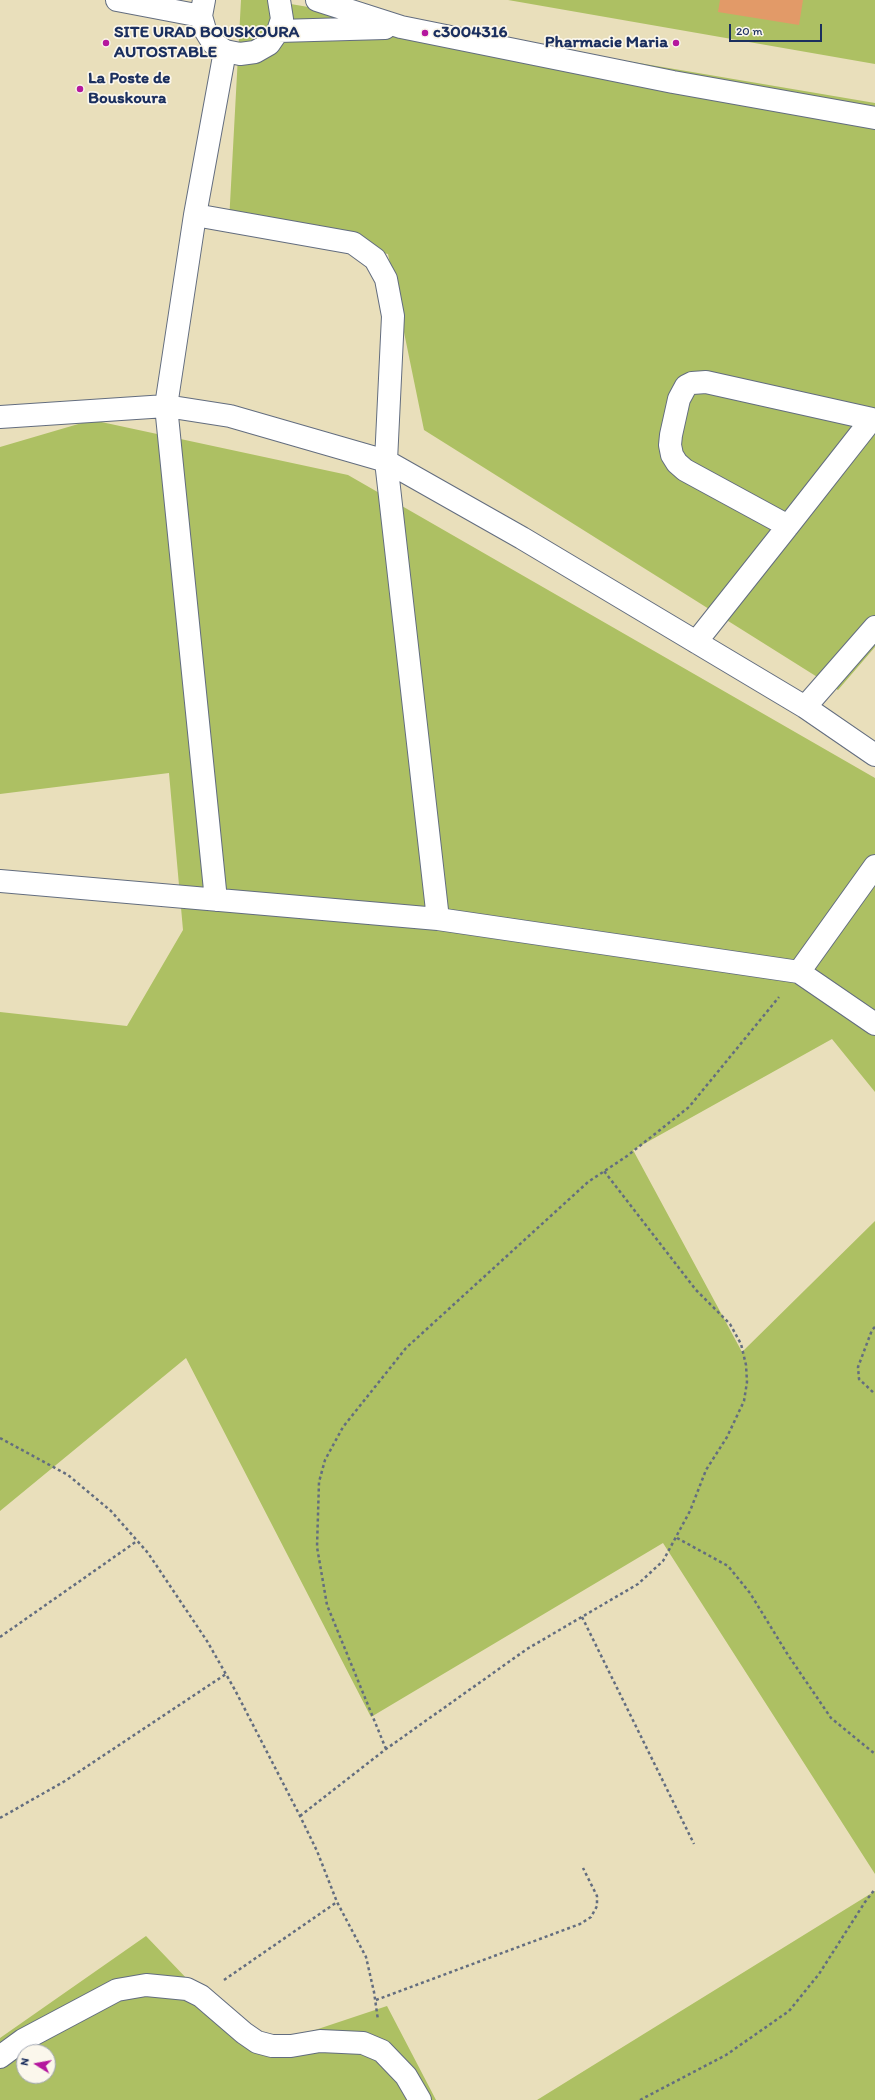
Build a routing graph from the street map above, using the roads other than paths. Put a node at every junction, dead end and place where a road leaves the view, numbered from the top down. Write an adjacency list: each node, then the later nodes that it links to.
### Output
1 (117, 0): 4 (street)
2 (279, 0): 6 (street)
3 (318, 0): 5 (street)
4 (203, 8): 7 (street)
5 (401, 27): 6 (street); 8 (street)
6 (278, 31): 7 (street)
7 (225, 51): 9 (street)
8 (875, 118)
9 (195, 215): 10 (street); 12 (street)
10 (166, 406): 11 (street); 12 (street); 20 (street)
11 (0, 417)
12 (386, 461): 15 (street); 21 (street)
13 (788, 526): 13 (street); 15 (street)
14 (875, 627): 16 (street)
15 (696, 642): 16 (street)
16 (805, 707): 17 (street)
17 (875, 755)
18 (875, 866): 22 (street)
19 (0, 880): 20 (street)
20 (216, 900): 21 (street)
21 (438, 919): 22 (street)
22 (799, 972): 23 (street)
23 (875, 1024)
24 (0, 2057): 25 (street)
25 (420, 2100)

